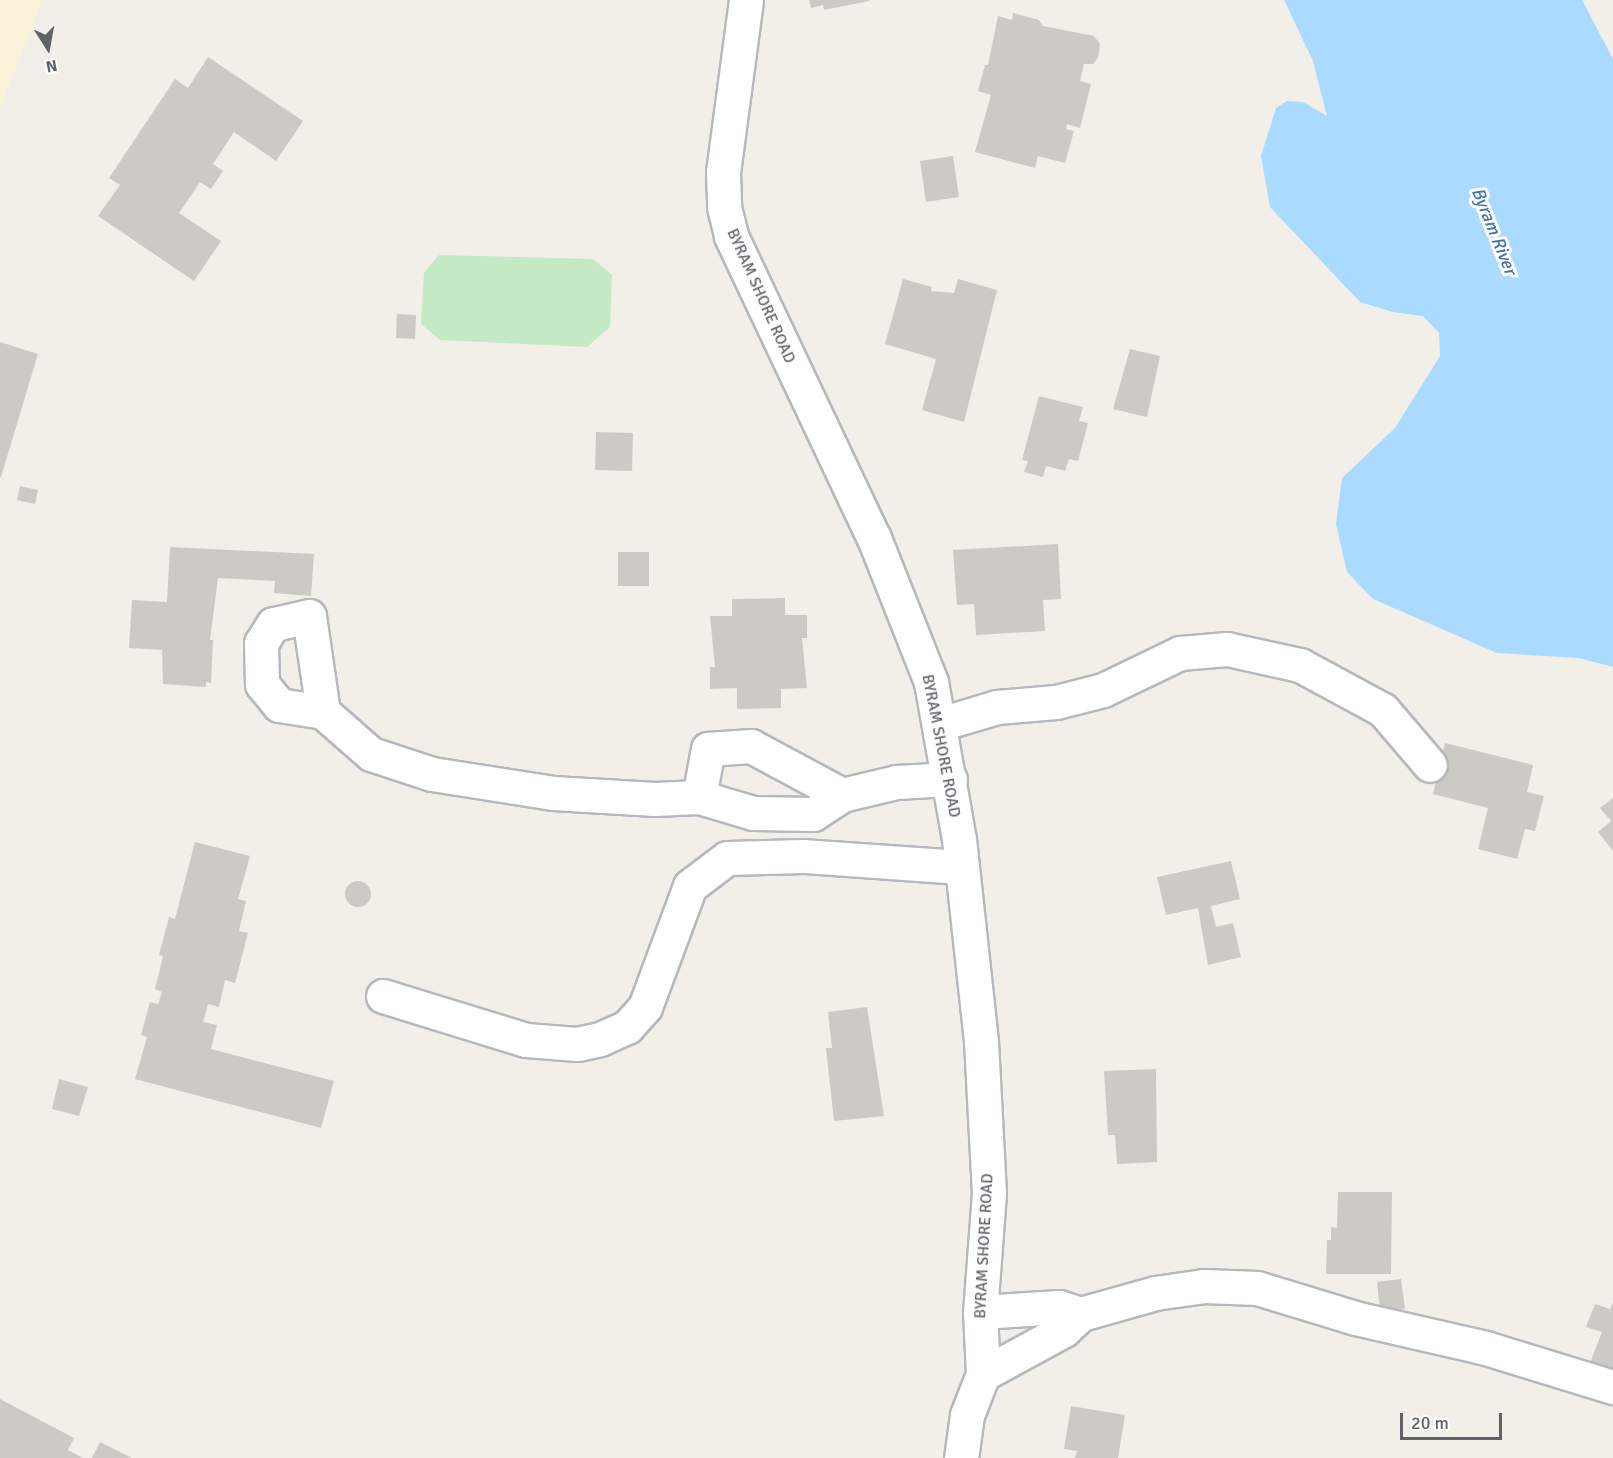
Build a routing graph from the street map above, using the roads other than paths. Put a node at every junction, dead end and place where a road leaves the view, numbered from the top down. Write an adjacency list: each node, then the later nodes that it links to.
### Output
1 (746, 0): 3 (street, BYRAM SHORE ROAD)
2 (323, 712): 7 (street)
3 (940, 724): 4 (street); 5 (street, BYRAM SHORE ROAD)
4 (1430, 765)
5 (950, 779): 6 (street); 8 (street, BYRAM SHORE ROAD)
6 (842, 795): 7 (street); 7 (street)
7 (699, 796)
8 (962, 867): 9 (street); 10 (street, BYRAM SHORE ROAD)
9 (383, 996)
10 (980, 1312): 11 (street); 12 (street, BYRAM SHORE ROAD)
11 (1081, 1314): 12 (street); 13 (street)
12 (983, 1374): 14 (street, BYRAM SHORE ROAD)
13 (1613, 1387)
14 (961, 1458)

